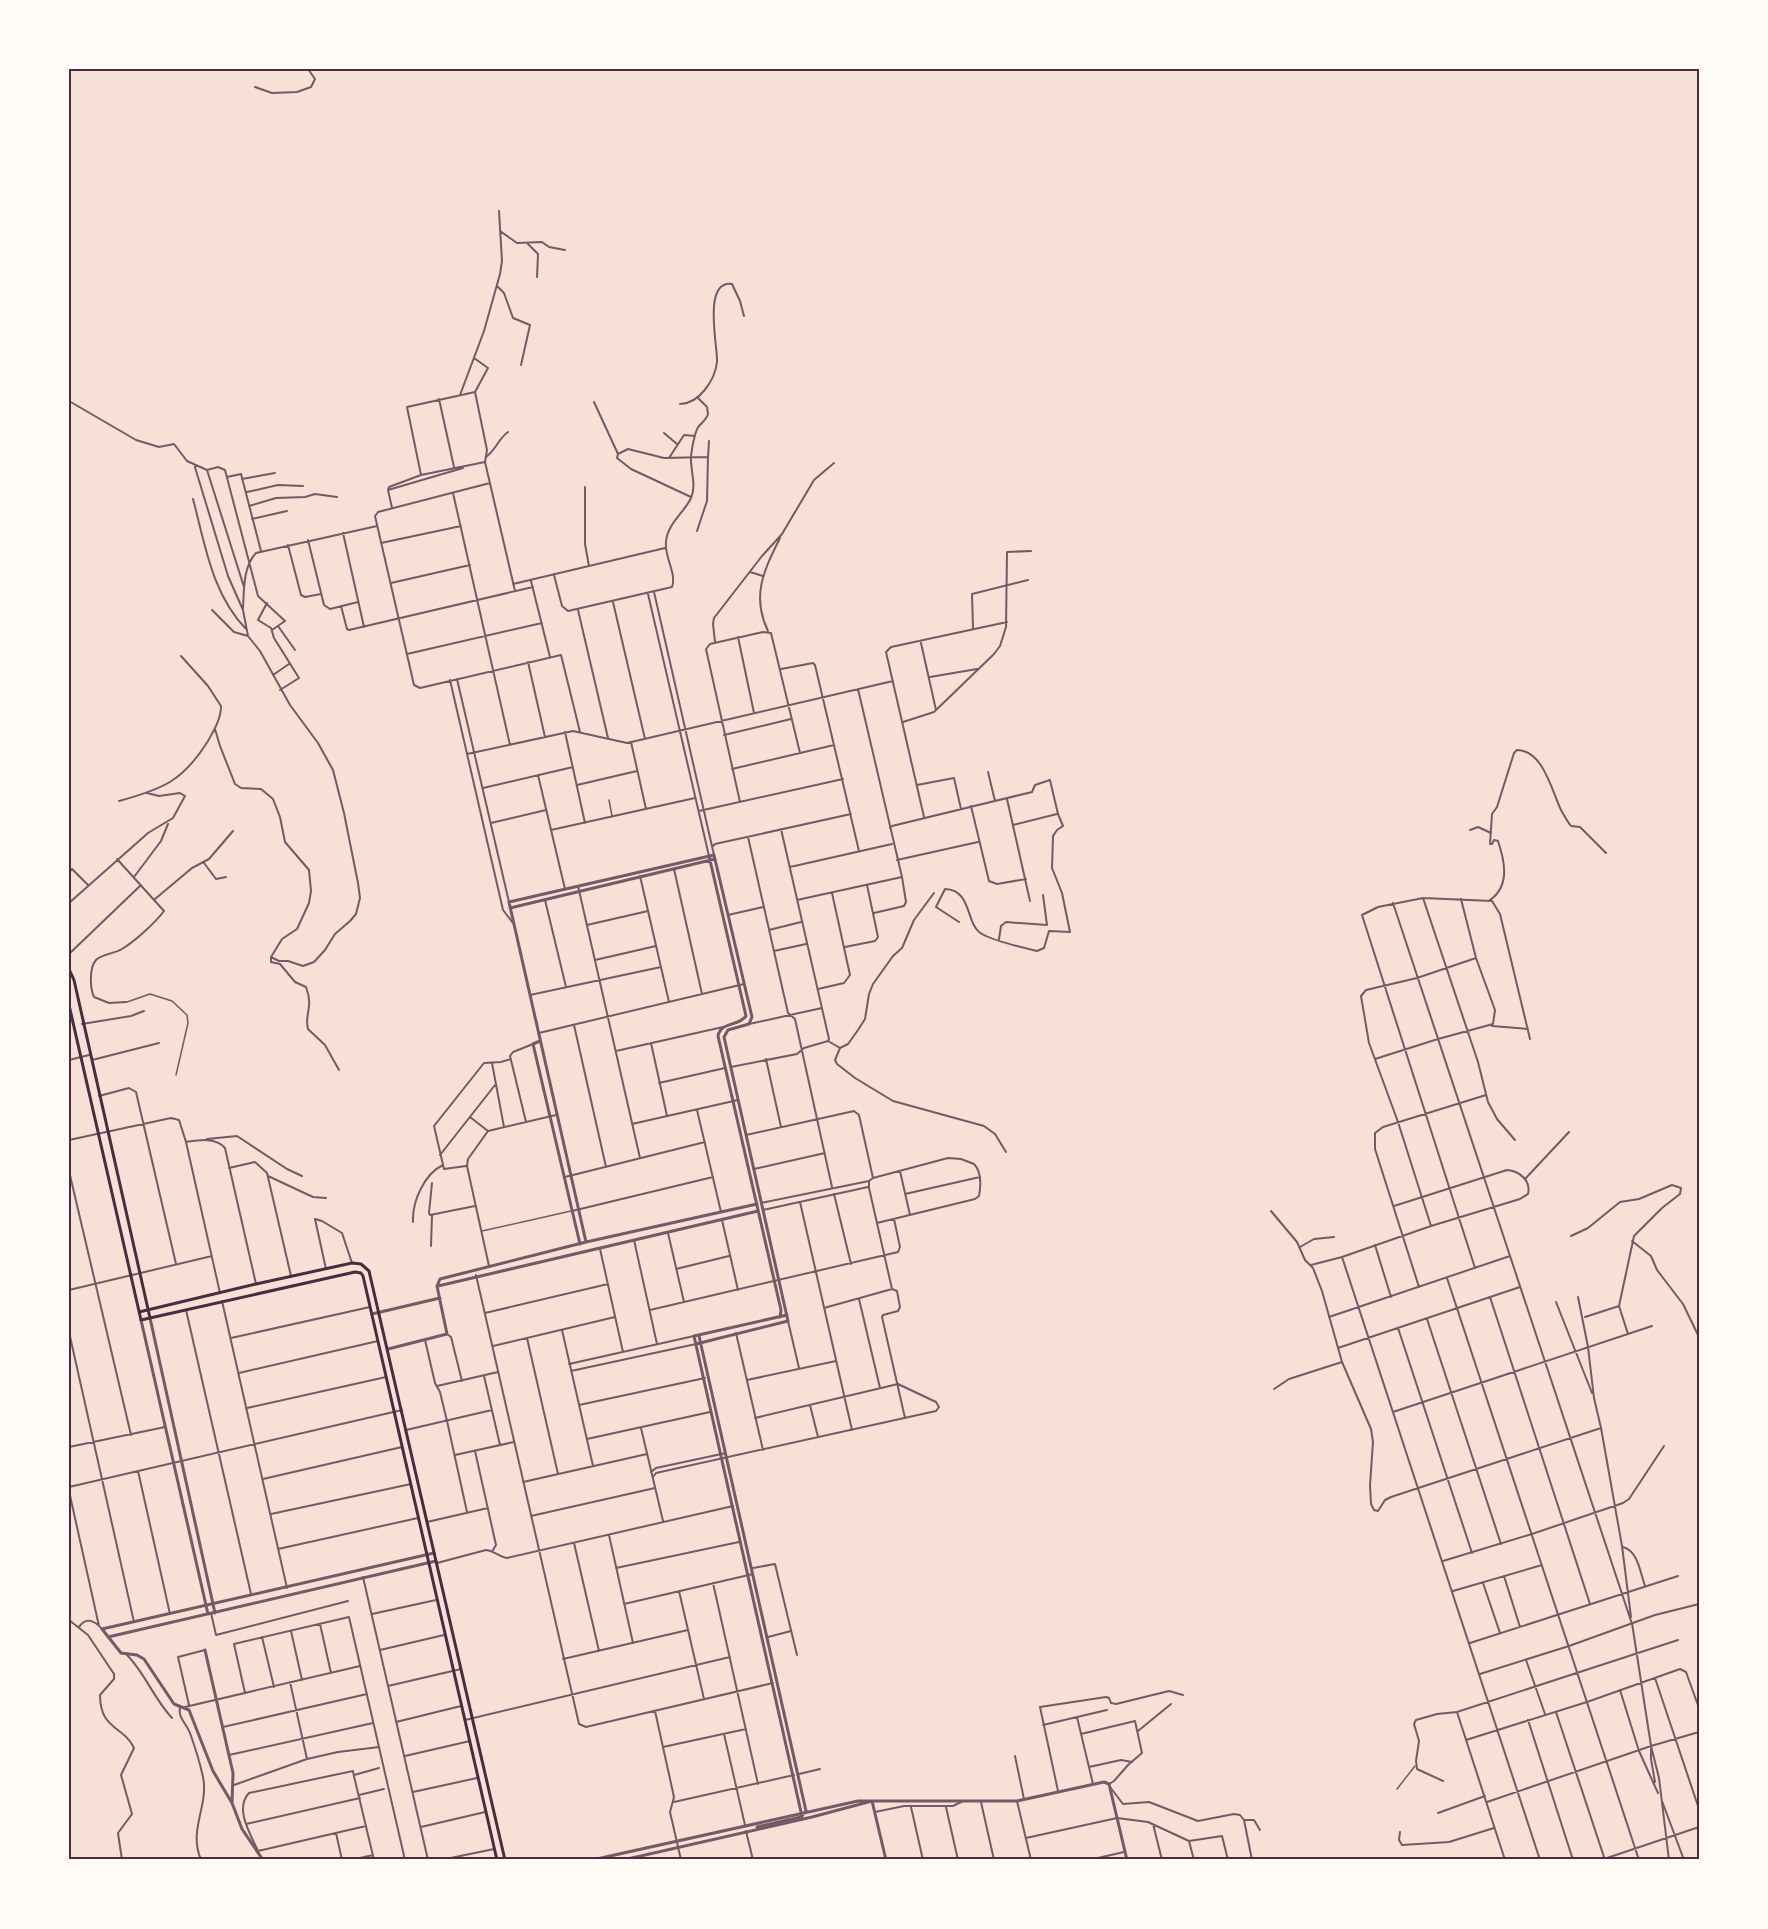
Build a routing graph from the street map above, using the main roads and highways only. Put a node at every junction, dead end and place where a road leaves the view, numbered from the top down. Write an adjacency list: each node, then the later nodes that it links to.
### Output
1 (69, 969): 3 (main road)
2 (69, 1005): 4 (main road)
3 (148, 1310): 4 (main road); 5 (main road); 7 (main road)
4 (140, 1312): 5 (main road)
5 (150, 1318): 6 (main road)
6 (497, 1860)
7 (505, 1860)

